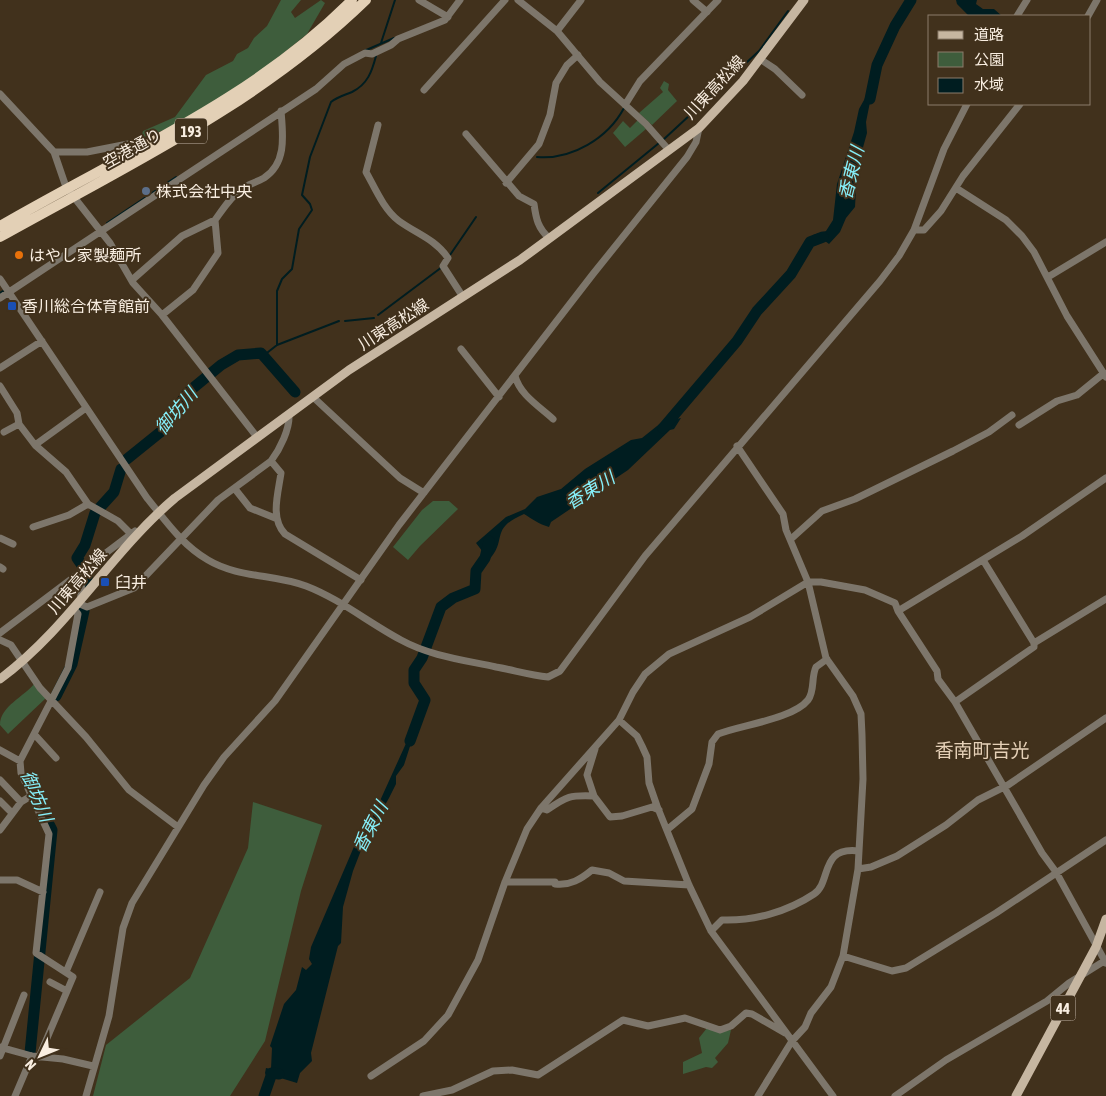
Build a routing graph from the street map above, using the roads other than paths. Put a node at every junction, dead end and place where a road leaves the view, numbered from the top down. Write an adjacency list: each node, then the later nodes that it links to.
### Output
1 (366, 0): 36 (highway, 空港通り / 193)
2 (419, 0): 16 (street)
3 (460, 0): 16 (street)
4 (506, 0): 20 (street)
5 (518, 0): 17 (street)
6 (581, 0): 17 (street)
7 (693, 0): 13 (street)
8 (718, 0): 13 (street)
9 (804, 0): 19 (main road, 川東高松線)
10 (1027, 0): 14 (street)
11 (1097, 0): 15 (street)
12 (349, 1): 30 (highway, 空港通り / 193)
13 (707, 12): 23 (street)
14 (1018, 15)
15 (1089, 15)
16 (448, 17): 26 (street)
17 (557, 31): 18 (street)
18 (578, 55): 23 (street); 33 (street)
19 (760, 58): 22 (street); 28 (main road, 川東高松線)
20 (424, 90)
21 (0, 94): 32 (street)
22 (802, 95)
23 (625, 105): 31 (street)
24 (966, 105): 39 (street)
25 (1019, 105): 35 (street)
26 (281, 111): 37 (street); 40 (street)
27 (378, 125): 48 (street)
28 (698, 128): 31 (main road, 川東高松線); 55 (street)
29 (466, 134): 33 (street)
30 (149, 145): 32 (street); 34 (highway, 空港通り / 193)
31 (668, 149): 42 (main road, 川東高松線)
32 (54, 152): 34 (street)
33 (506, 183): 42 (street)
34 (66, 188): 36 (street); 38 (highway, 空港通り / 193)
35 (956, 188): 39 (street); 44 (street)
36 (73, 196): 40 (street); 41 (highway, 空港通り / 193)
37 (215, 220): 46 (street); 50 (street)
38 (0, 226)
39 (914, 230): 68 (street)
40 (101, 231): 46 (street); 47 (street)
41 (0, 237)
42 (549, 238): 48 (main road, 川東高松線)
43 (1106, 242): 44 (street)
44 (1048, 277): 54 (street)
45 (0, 279): 47 (street)
46 (132, 280): 50 (street)
47 (8, 292): 49 (street); 51 (street)
48 (463, 297): 57 (main road, 川東高松線)
49 (0, 298)
50 (162, 316): 66 (street)
51 (42, 341): 53 (street); 59 (street)
52 (461, 349): 58 (street)
53 (0, 368)
54 (1105, 375): 64 (street)
55 (515, 376): 58 (street); 62 (street)
56 (0, 386): 63 (street)
57 (313, 397): 60 (main road, 川東高松線); 72 (street)
58 (499, 397): 72 (street)
59 (86, 408): 67 (street); 74 (street)
60 (289, 414): 66 (main road, 川東高松線); 69 (street)
61 (1012, 415): 81 (street)
62 (553, 419)
63 (20, 424): 65 (street); 67 (street)
64 (1019, 425)
65 (4, 432)
66 (257, 437): 74 (main road, 川東高松線)
67 (35, 445): 73 (street)
68 (737, 446): 81 (street); 88 (street)
69 (271, 461): 71 (street); 75 (street)
70 (1106, 478): 83 (street)
71 (234, 489): 75 (street); 80 (street)
72 (424, 493): 85 (street)
73 (88, 504): 77 (street); 78 (street)
74 (158, 512): 76 (main road, 川東高松線); 80 (street)
75 (275, 518): 85 (street)
76 (150, 519): 78 (street); 89 (main road, 川東高松線)
77 (34, 527)
78 (132, 534): 84 (street)
79 (0, 538): 82 (street)
80 (180, 538): 88 (street); 89 (street)
81 (791, 539): 86 (street)
82 (13, 544)
83 (983, 560): 90 (street); 93 (street)
84 (83, 572): 89 (street); 91 (street)
85 (361, 580): 88 (street)
86 (808, 582): 90 (street); 95 (street); 100 (street)
87 (1106, 599): 93 (street)
88 (344, 605): 115 (street)
89 (77, 606): 94 (main road, 川東高松線); 97 (street)
90 (898, 612): 98 (street)
91 (0, 634)
92 (0, 640): 94 (street)
93 (1034, 643): 98 (street)
94 (23, 660): 96 (main road, 川東高松線); 97 (street)
95 (827, 660): 116 (street); 119 (street)
96 (0, 679)
97 (52, 701): 101 (street); 115 (street)
98 (955, 702): 107 (street)
99 (1106, 718): 107 (street)
100 (619, 720): 102 (street); 113 (street)
101 (36, 736): 104 (street); 105 (street)
102 (597, 745): 109 (street); 112 (street)
103 (0, 750): 105 (street)
104 (56, 758)
105 (20, 760): 108 (street)
106 (0, 780): 111 (street)
107 (1004, 786): 120 (street); 121 (street)
108 (31, 796): 111 (street); 125 (street)
109 (594, 796): 112 (street); 113 (street)
110 (0, 800): 114 (street)
111 (21, 802): 114 (street)
112 (541, 808): 123 (street)
113 (659, 810): 116 (street)
114 (12, 812): 117 (street)
115 (178, 826): 141 (street)
116 (668, 829): 124 (street)
117 (0, 830)
118 (1106, 840): 121 (street)
119 (859, 851): 120 (street); 128 (street)
120 (858, 869): 130 (street)
121 (1056, 872): 129 (street); 130 (street)
122 (0, 880): 125 (street)
123 (505, 882): 124 (street); 142 (street)
124 (689, 885): 128 (street)
125 (42, 892): 132 (street)
126 (100, 892): 132 (street)
127 (1106, 919): 129 (main road, 44)
128 (711, 930): 137 (street)
129 (1096, 947): 131 (street); 133 (main road, 44)
130 (843, 956): 138 (street)
131 (1106, 962): 133 (street)
132 (66, 972): 135 (street)
133 (1079, 978): 149 (street); 150 (main road, 44)
134 (50, 982): 135 (street)
135 (67, 991): 140 (street)
136 (24, 995): 139 (street)
137 (787, 1034): 138 (street); 143 (street)
138 (792, 1041): 147 (street); 148 (street)
139 (1, 1051): 140 (street)
140 (35, 1056): 141 (street); 144 (street)
141 (93, 1066): 145 (street)
142 (371, 1076)
143 (452, 1093): 146 (street)
144 (15, 1096)
145 (86, 1096)
146 (423, 1096)
147 (758, 1096)
148 (833, 1096)
149 (896, 1096)
150 (1016, 1096)

